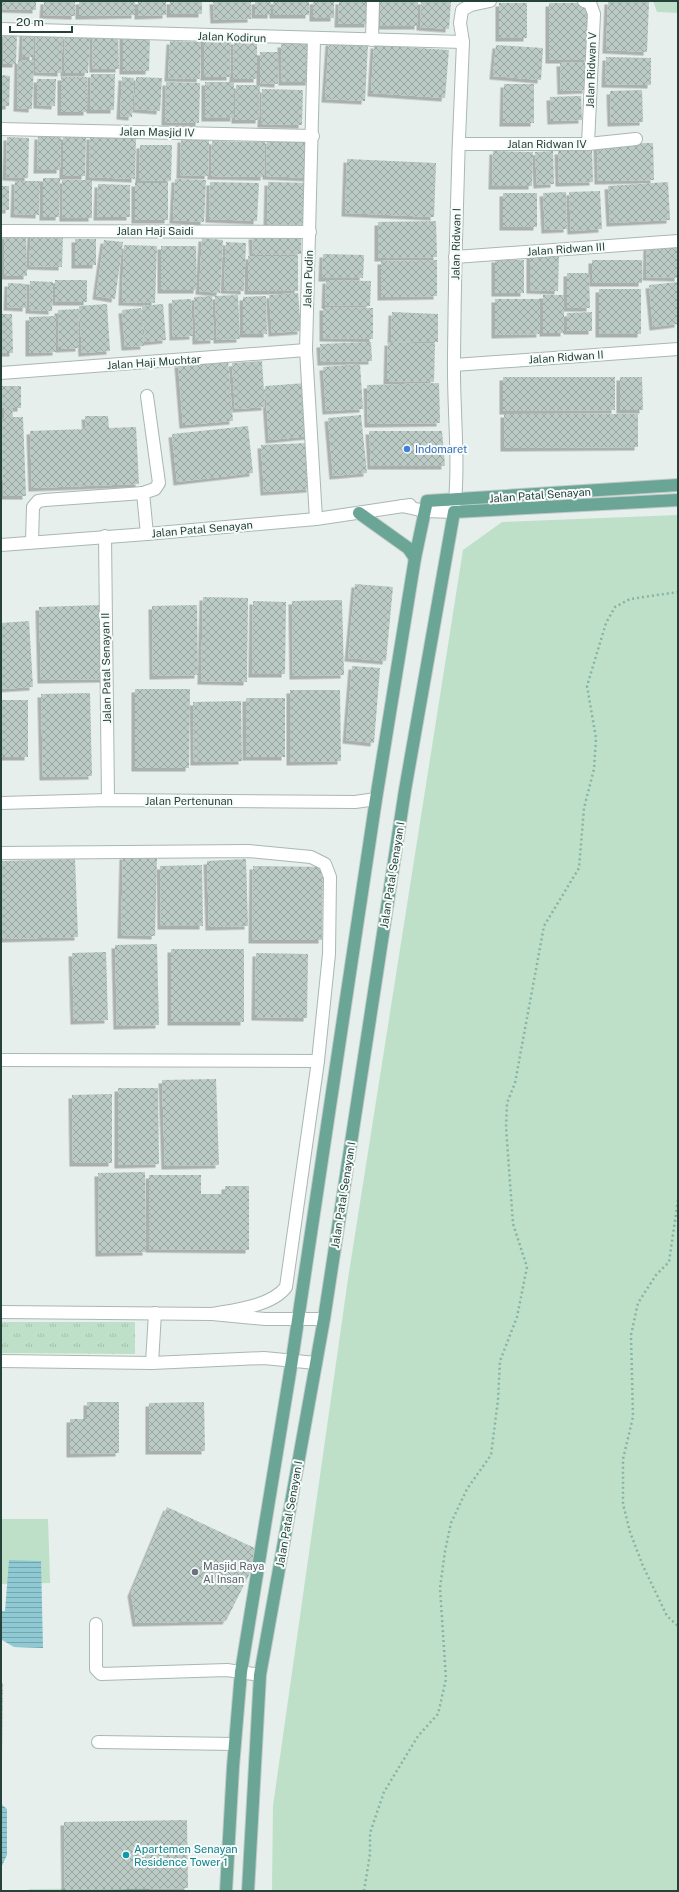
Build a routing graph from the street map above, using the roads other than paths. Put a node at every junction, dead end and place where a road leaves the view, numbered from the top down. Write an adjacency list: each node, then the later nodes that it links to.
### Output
1 (373, 1): 6 (street)
2 (584, 1): 12 (street, Jalan Ridwan V)
3 (486, 2): 7 (street, Jalan Ridwan I)
4 (1, 29): 5 (street, Jalan Kodirun)
5 (314, 39): 6 (street, Jalan Kodirun); 9 (street, Jalan Pudin)
6 (372, 40): 7 (street, Jalan Kodirun)
7 (463, 42): 11 (street, Jalan Ridwan I)
8 (1, 129): 9 (street, Jalan Masjid IV)
9 (312, 136): 14 (street, Jalan Pudin)
10 (636, 139): 12 (street, Jalan Ridwan IV)
11 (459, 144): 12 (street, Jalan Ridwan IV); 16 (street, Jalan Ridwan I)
12 (588, 144)
13 (1, 231): 14 (street, Jalan Haji Saidi)
14 (310, 232): 18 (street, Jalan Pudin)
15 (678, 242): 16 (street, Jalan Ridwan III)
16 (455, 257): 19 (street, Jalan Ridwan I)
17 (678, 349): 19 (street, Jalan Ridwan II)
18 (306, 350): 20 (street, Jalan Haji Muchtar); 28 (street, Jalan Pudin)
19 (454, 365): 26 (street, Jalan Ridwan I)
20 (1, 373)
21 (147, 396): 23 (street)
22 (678, 486): 26 (main road, Jalan Patal Senayan)
23 (143, 493): 29 (street); 31 (street)
24 (678, 500): 26 (main road, Jalan Patal Senayan)
25 (426, 506): 26 (street, Jalan Patal Senayan); 27 (street, Jalan Patal Senayan); 33 (main road, Jalan Patal Senayan I)
26 (455, 506): 44 (main road, Jalan Patal Senayan I)
27 (359, 513): 28 (street, Jalan Patal Senayan); 33 (main road)
28 (316, 519): 29 (street, Jalan Patal Senayan)
29 (147, 534): 30 (street, Jalan Patal Senayan)
30 (105, 536): 31 (street, Jalan Patal Senayan); 34 (street, Jalan Patal Senayan II)
31 (32, 542): 32 (street, Jalan Patal Senayan)
32 (1, 544)
33 (415, 558): 35 (main road, Jalan Patal Senayan I)
34 (108, 800): 35 (street, Jalan Pertenunan); 36 (street, Jalan Pertenunan)
35 (376, 800): 43 (main road, Jalan Patal Senayan I)
36 (1, 803)
37 (1, 853): 39 (street)
38 (1, 1060): 39 (street)
39 (318, 1060): 42 (street)
40 (1, 1312): 41 (street)
41 (155, 1313): 42 (street); 47 (street)
42 (212, 1314): 43 (street)
43 (298, 1318): 44 (street); 45 (main road, Jalan Patal Senayan I)
44 (324, 1318): 48 (main road, Jalan Patal Senayan I)
45 (292, 1360): 47 (street); 48 (street); 50 (main road, Jalan Patal Senayan I)
46 (1, 1361): 47 (street)
47 (152, 1363)
48 (316, 1363): 51 (main road, Jalan Patal Senayan I)
49 (96, 1624): 50 (street)
50 (241, 1672): 51 (street); 53 (main road, Jalan Patal Senayan I)
51 (260, 1675): 55 (main road, Jalan Patal Senayan I)
52 (98, 1742): 53 (street)
53 (235, 1744): 54 (main road, Jalan Patal Senayan I)
54 (226, 1891)
55 (248, 1891)

